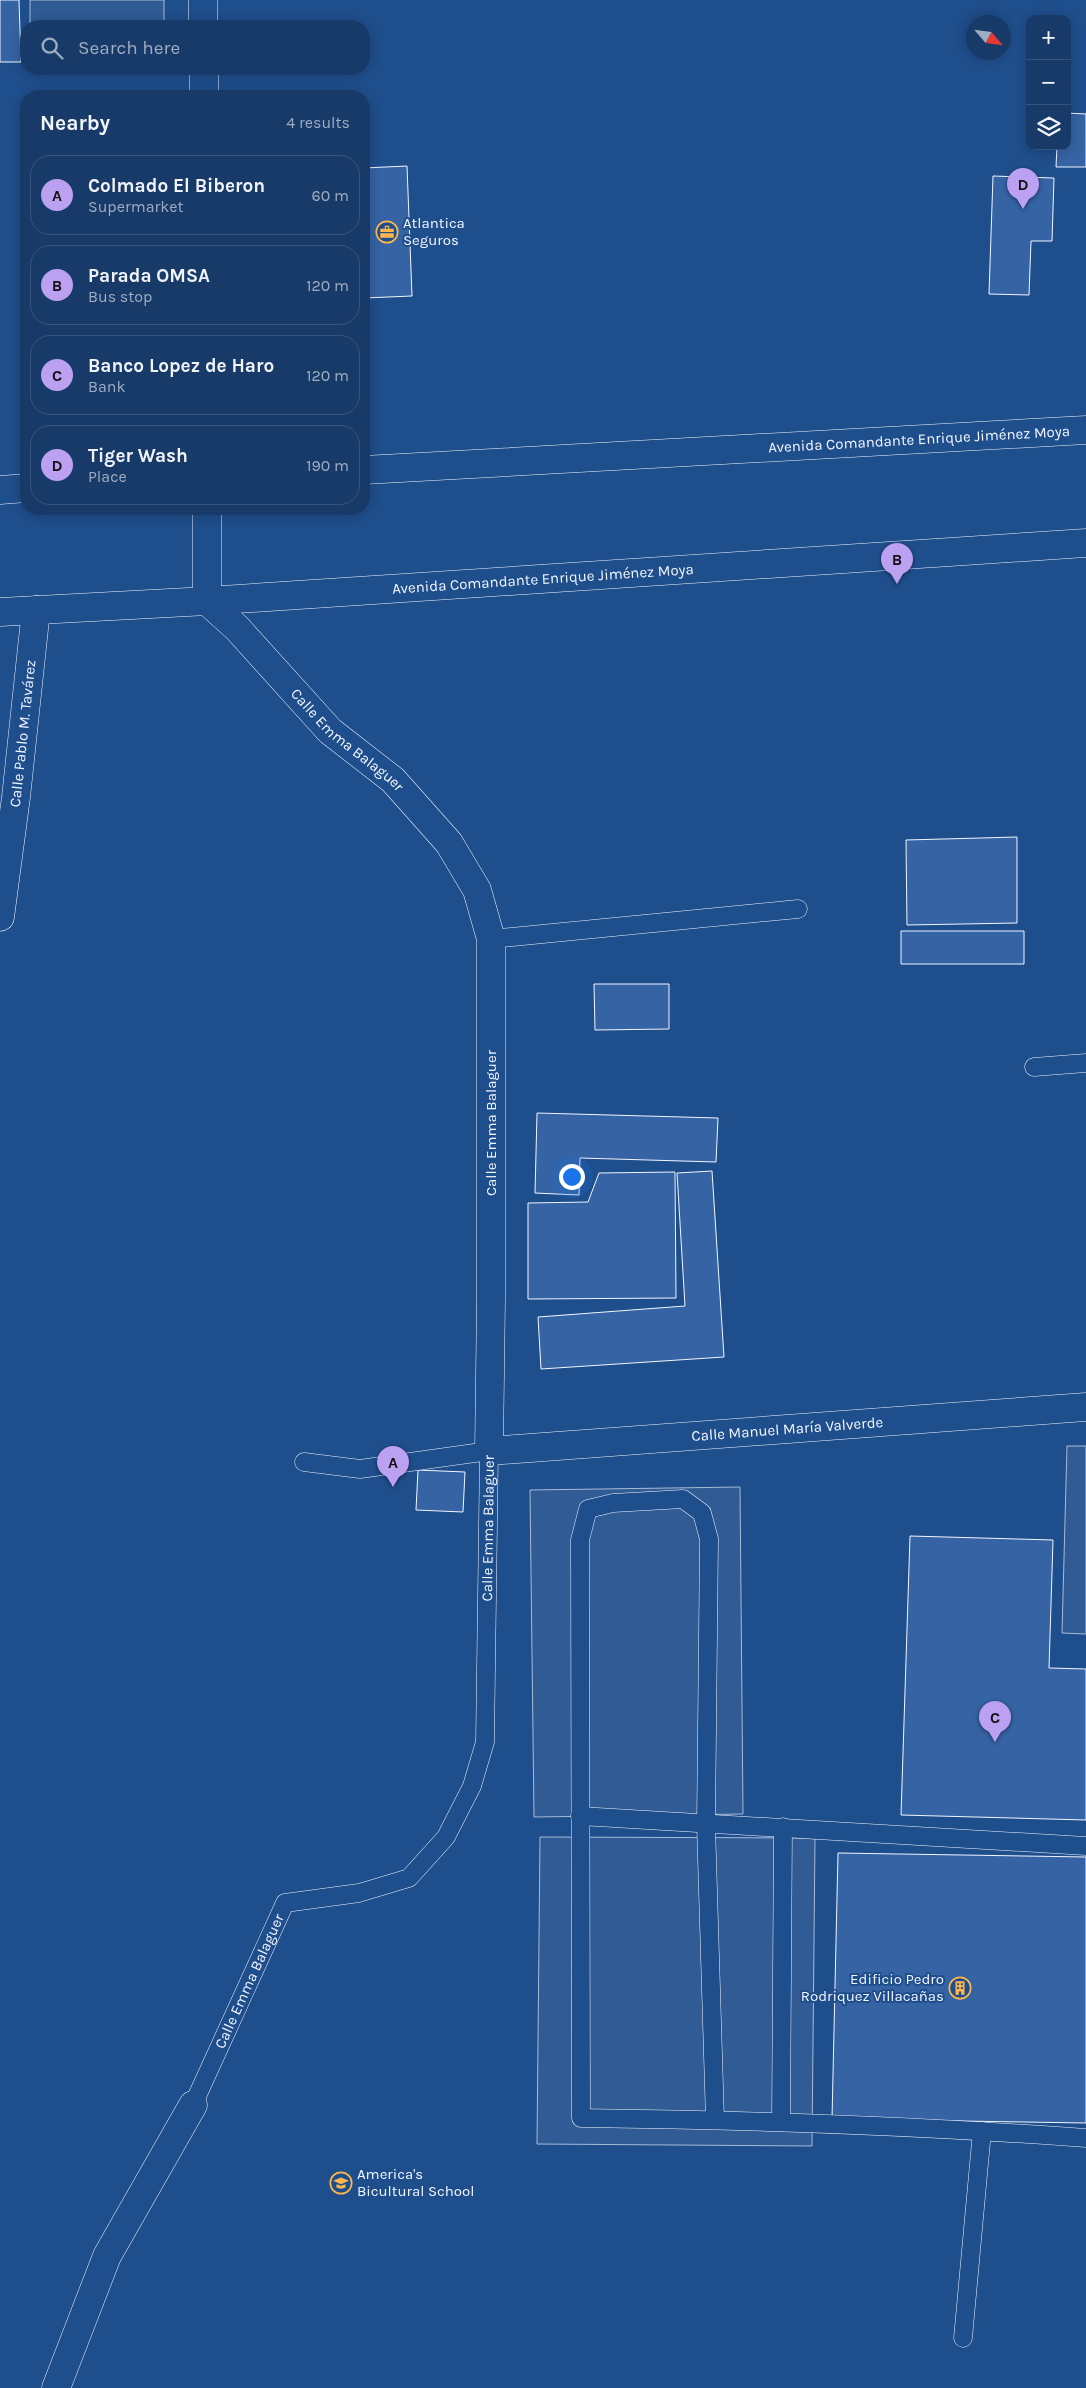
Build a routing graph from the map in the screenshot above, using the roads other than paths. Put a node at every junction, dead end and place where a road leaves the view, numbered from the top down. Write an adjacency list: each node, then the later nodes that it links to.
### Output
1 (203, 0): 2 (street)
2 (203, 20)
3 (204, 75): 4 (street)
4 (204, 90)
5 (1086, 430): 6 (street, Avenida Comandante Enrique Jiménez Moya)
6 (370, 470)
7 (20, 488): 8 (street)
8 (0, 490)
9 (207, 515): 11 (street)
10 (1086, 543): 11 (street, Avenida Comandante Enrique Jiménez Moya)
11 (207, 601): 12 (street, Avenida Comandante Enrique Jiménez Moya); 16 (street, Calle Emma Balaguer)
12 (36, 610): 13 (street, Avenida Comandante Enrique Jiménez Moya); 15 (street, Calle Pablo M. Tavárez)
13 (0, 612)
14 (798, 910): 16 (lane)
15 (0, 917)
16 (491, 939): 20 (street, Calle Emma Balaguer)
17 (1086, 1063): 18 (lane)
18 (1034, 1067)
19 (1086, 1407): 20 (street, Calle Manuel María Valverde)
20 (489, 1451): 21 (lane); 26 (lane, Calle Emma Balaguer)
21 (304, 1462)
22 (580, 1816): 23 (lane); 23 (lane); 27 (lane)
23 (706, 1825): 24 (lane); 27 (lane)
24 (783, 1827): 25 (lane); 28 (lane)
25 (1086, 1846)
26 (192, 2105): 32 (street, Calle Emma Balaguer)
27 (715, 2120): 28 (lane)
28 (781, 2122): 29 (lane)
29 (982, 2131): 30 (lane); 31 (lane)
30 (1086, 2138)
31 (963, 2338)
32 (56, 2388)

